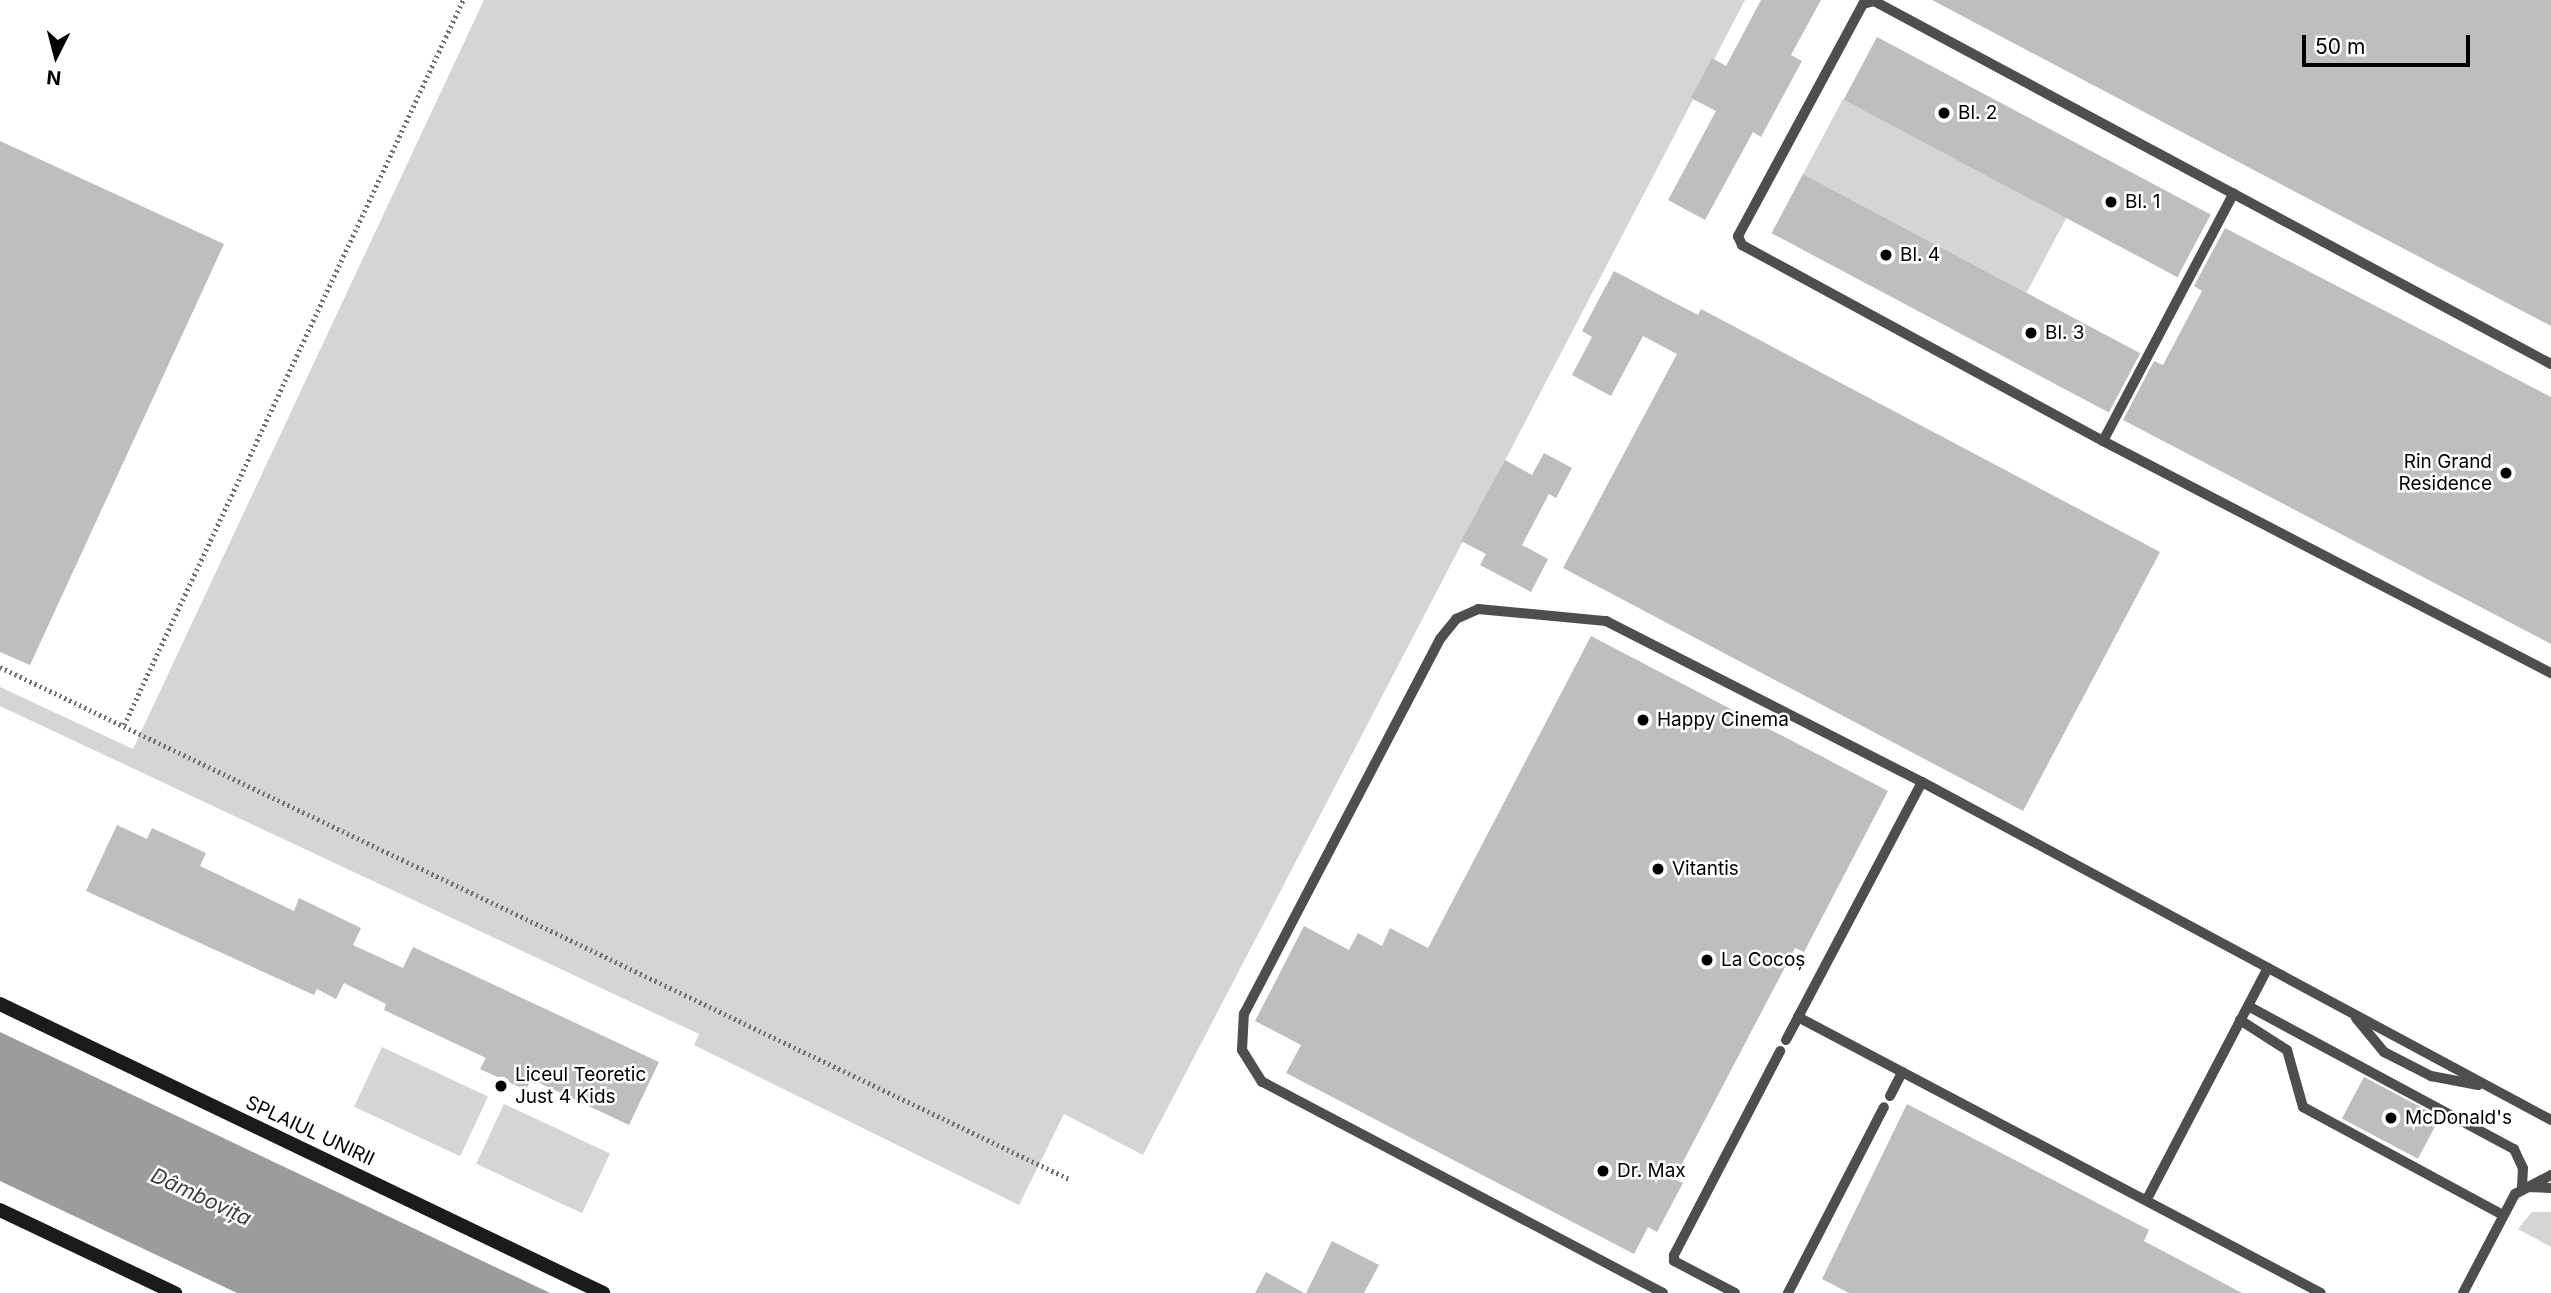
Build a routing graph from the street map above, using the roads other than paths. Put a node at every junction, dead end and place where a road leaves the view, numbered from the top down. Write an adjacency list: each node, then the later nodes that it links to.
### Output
1 (2234, 193): 2 (lane); 3 (lane); 3 (lane)
2 (2551, 364)
3 (2103, 441): 4 (lane)
4 (2551, 673)
5 (1922, 782): 6 (lane); 10 (lane); 27 (lane)
6 (2267, 968): 8 (lane); 9 (lane)
7 (0, 1004): 26 (main road, SPLAIUL UNIRII)
8 (2248, 1006): 11 (lane); 20 (lane)
9 (2353, 1014): 15 (lane); 15 (lane)
10 (1798, 1017): 12 (lane); 14 (lane)
11 (2240, 1020): 22 (lane); 24 (lane)
12 (1786, 1040)
13 (1780, 1051): 28 (lane)
14 (1902, 1072): 16 (lane); 22 (lane)
15 (2488, 1086): 18 (lane)
16 (1890, 1096)
17 (1884, 1107): 29 (lane)
18 (2551, 1120)
19 (2551, 1175): 20 (lane)
20 (2522, 1188): 21 (lane); 24 (lane)
21 (2551, 1188)
22 (2147, 1199): 30 (lane)
23 (0, 1210): 25 (main road)
24 (2503, 1214): 31 (lane)
25 (176, 1293)
26 (603, 1293)
27 (1663, 1293)
28 (1735, 1293)
29 (1788, 1293)
30 (2321, 1293)
31 (2463, 1293)

